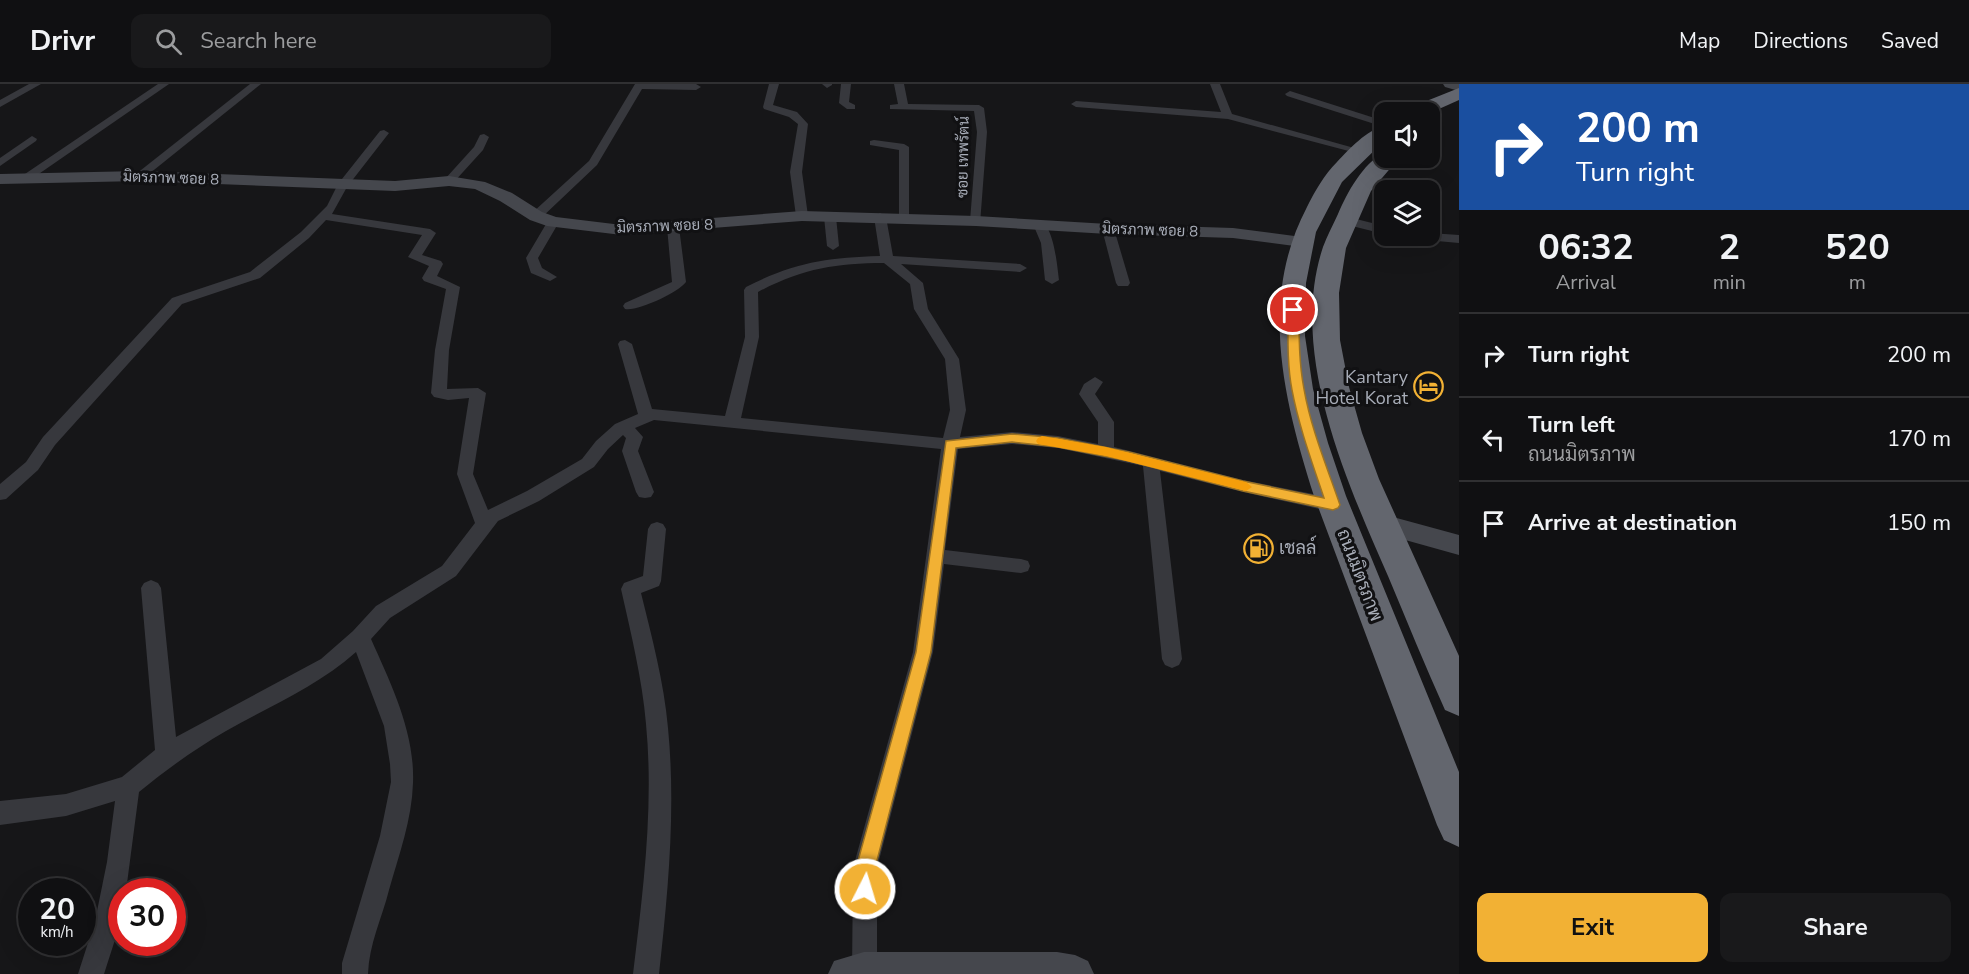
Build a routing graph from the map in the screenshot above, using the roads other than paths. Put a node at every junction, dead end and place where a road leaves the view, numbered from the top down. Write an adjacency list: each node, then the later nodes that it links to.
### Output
1 (36, 84): 16 (street)
2 (164, 84): 32 (street)
3 (256, 84): 31 (street)
4 (774, 84): 38 (street)
5 (846, 84): 18 (street)
6 (899, 84): 43 (street, ซอย เทพรัตน์)
7 (1215, 84): 20 (street)
8 (1450, 84): 11 (street)
9 (639, 85): 10 (street); 37 (street)
10 (697, 86): 14 (street)
11 (1459, 87)
12 (1459, 93): 15 (highway)
13 (1290, 94): 21 (street)
14 (693, 101)
15 (1439, 102)
16 (0, 104)
17 (1076, 104): 20 (street)
18 (851, 107)
19 (1459, 111): 22 (highway)
20 (1228, 116): 28 (street)
21 (1374, 121)
22 (1440, 121)
23 (384, 133): 35 (street)
24 (484, 137): 34 (street)
25 (32, 139): 29 (street)
26 (1374, 140): 28 (highway, ถนนมิตรภาพ)
27 (874, 143): 41 (street)
28 (1360, 151): 51 (highway, ถนนมิตรภาพ)
29 (0, 163)
30 (1380, 168): 42 (highway)
31 (140, 176): 32 (street, มิตรภาพ ซอย 8); 35 (street, มิตรภาพ ซอย 8)
32 (26, 178): 33 (street, มิตรภาพ ซอย 8)
33 (0, 179)
34 (449, 181): 35 (street, มิตรภาพ ซอย 8); 37 (street, มิตรภาพ ซอย 8)
35 (342, 186): 36 (street)
36 (323, 216): 68 (street); 70 (street)
37 (536, 216): 44 (street, มิตรภาพ ซอย 8)
38 (802, 216): 39 (street, มิตรภาพ ซอย 8); 46 (street, มิตรภาพ ซอย 8)
39 (830, 216): 40 (street, มิตรภาพ ซอย 8); 52 (street)
40 (880, 218): 41 (street, มิตรภาพ ซอย 8); 53 (street)
41 (905, 218): 43 (street, มิตรภาพ ซอย 8)
42 (1344, 220): 47 (street); 71 (highway)
43 (976, 221): 45 (street, มิตรภาพ ซอย 8)
44 (554, 222): 46 (street, มิตรภาพ ซอย 8); 55 (street)
45 (1039, 224): 48 (street, มิตรภาพ ซอย 8); 56 (street)
46 (673, 227): 58 (street)
47 (1374, 228)
48 (1108, 229): 51 (street, มิตรภาพ ซอย 8); 57 (street)
49 (1440, 237): 50 (street)
50 (1459, 239)
51 (1302, 242): 69 (highway, ถนนมิตรภาพ)
52 (833, 246)
53 (888, 259): 54 (street); 62 (street); 64 (street)
54 (1020, 268)
55 (550, 277)
56 (1052, 280)
57 (1123, 283)
58 (630, 306)
59 (625, 344): 61 (street)
60 (1095, 382): 65 (street)
61 (647, 418): 62 (street); 63 (street)
62 (732, 422): 64 (street)
63 (624, 427): 67 (street); 70 (street)
64 (950, 444): 65 (street); 74 (street)
65 (1106, 451): 66 (street)
66 (1151, 462): 69 (street); 78 (street)
67 (645, 492)
68 (0, 494)
69 (1333, 505): 83 (highway, ถนนมิตรภาพ)
70 (484, 524): 77 (street)
71 (1382, 524): 73 (street); 79 (highway)
72 (657, 529): 87 (street)
73 (1459, 545)
74 (935, 556): 75 (street); 84 (street)
75 (1021, 566)
76 (151, 588): 80 (street)
77 (360, 637): 80 (street); 86 (street)
78 (1172, 659)
79 (1459, 698)
80 (166, 755): 81 (street)
81 (128, 786): 82 (street); 85 (street)
82 (0, 813)
83 (1459, 825)
84 (856, 972): 88 (street)
85 (90, 974)
86 (355, 974)
87 (646, 974)
88 (1075, 974)

